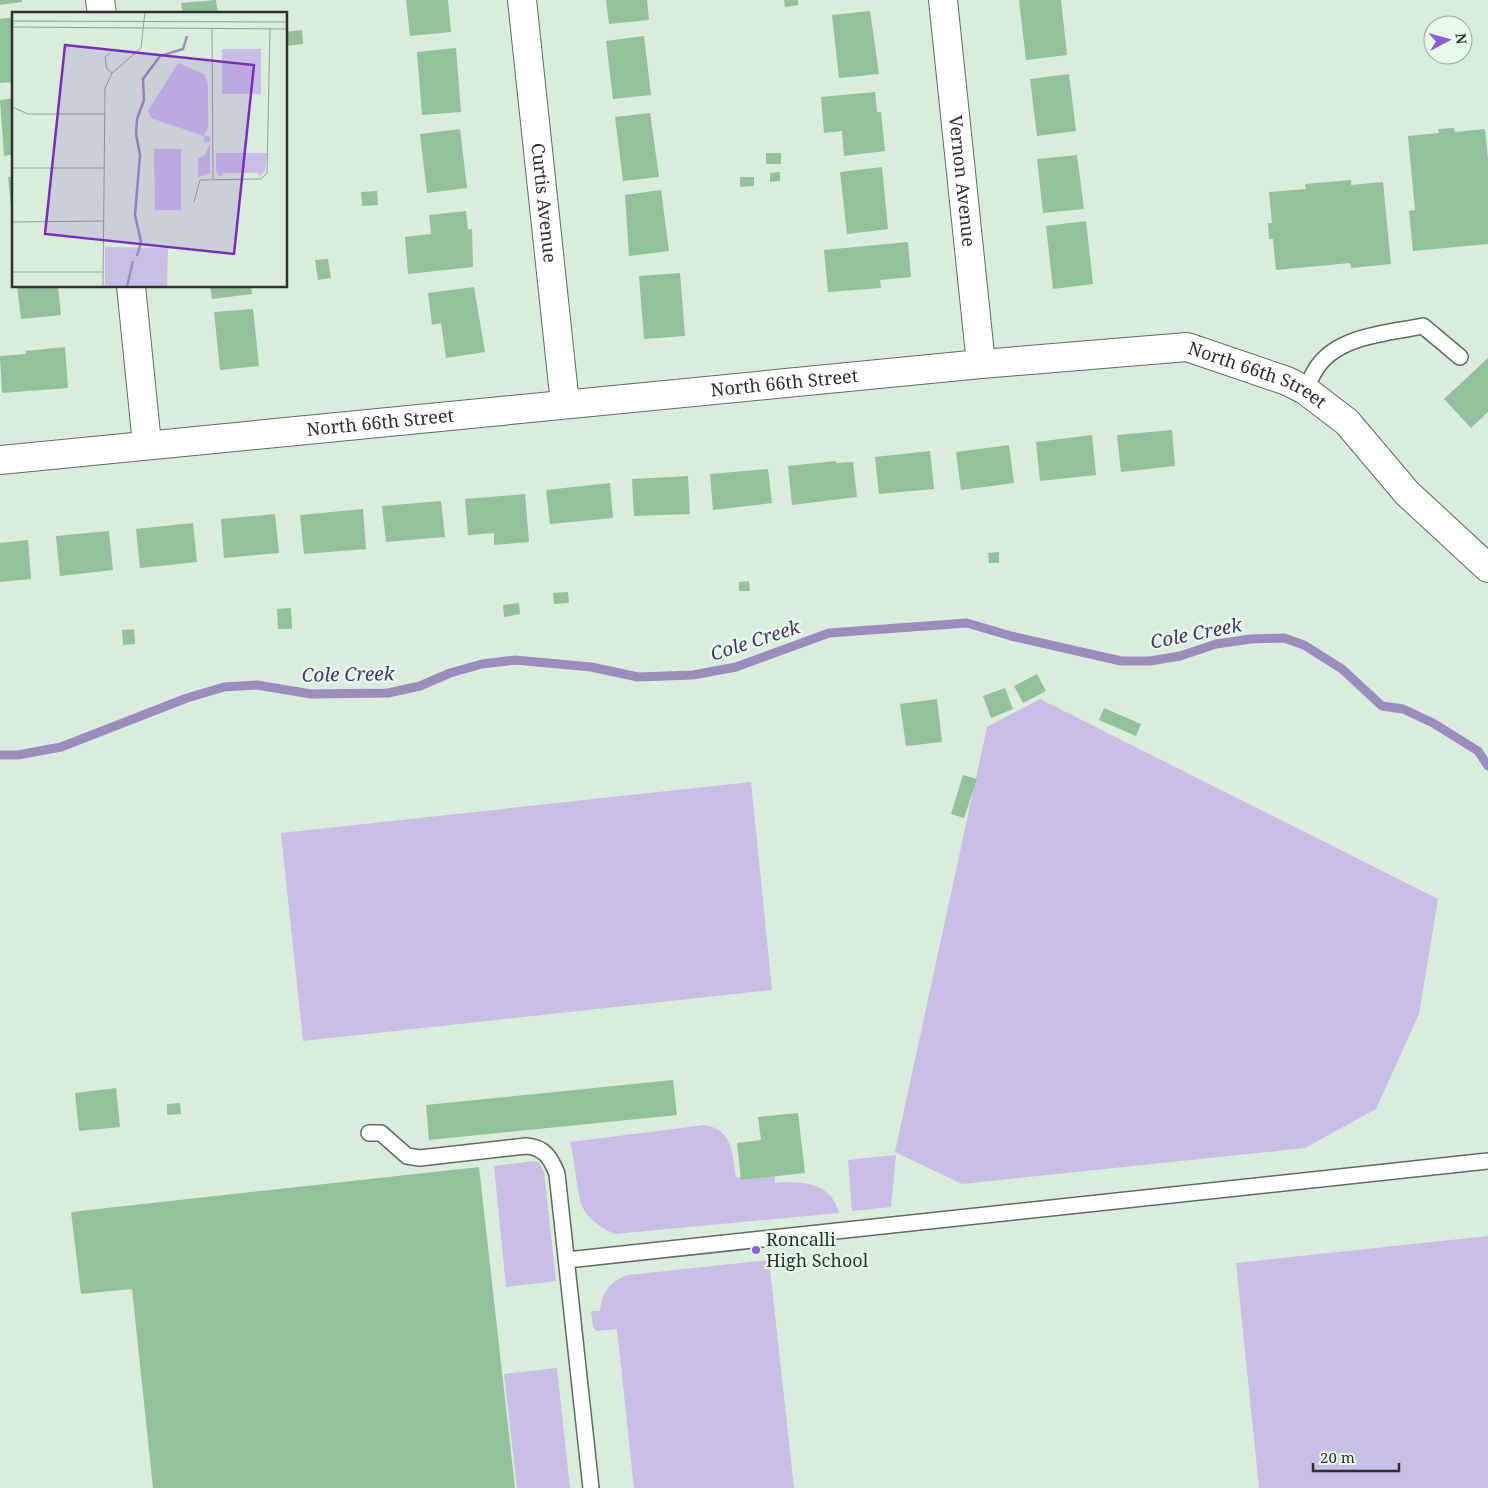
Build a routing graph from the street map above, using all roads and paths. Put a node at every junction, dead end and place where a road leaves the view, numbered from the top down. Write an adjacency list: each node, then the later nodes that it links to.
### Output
1 (522, 0): 7 (street, Curtis Avenue)
2 (943, 0): 5 (street, Vernon Avenue)
3 (130, 288): 8 (street)
4 (1460, 357): 6 (lane)
5 (981, 364): 6 (street, North 66th Street); 7 (street, North 66th Street)
6 (1305, 390): 10 (street, North 66th Street)
7 (564, 404): 8 (street, North 66th Street)
8 (147, 444): 9 (street, North 66th Street)
9 (0, 460)
10 (1488, 568)
11 (369, 1132): 13 (lane)
12 (1488, 1161): 13 (lane)
13 (567, 1260): 14 (lane)
14 (590, 1488)

